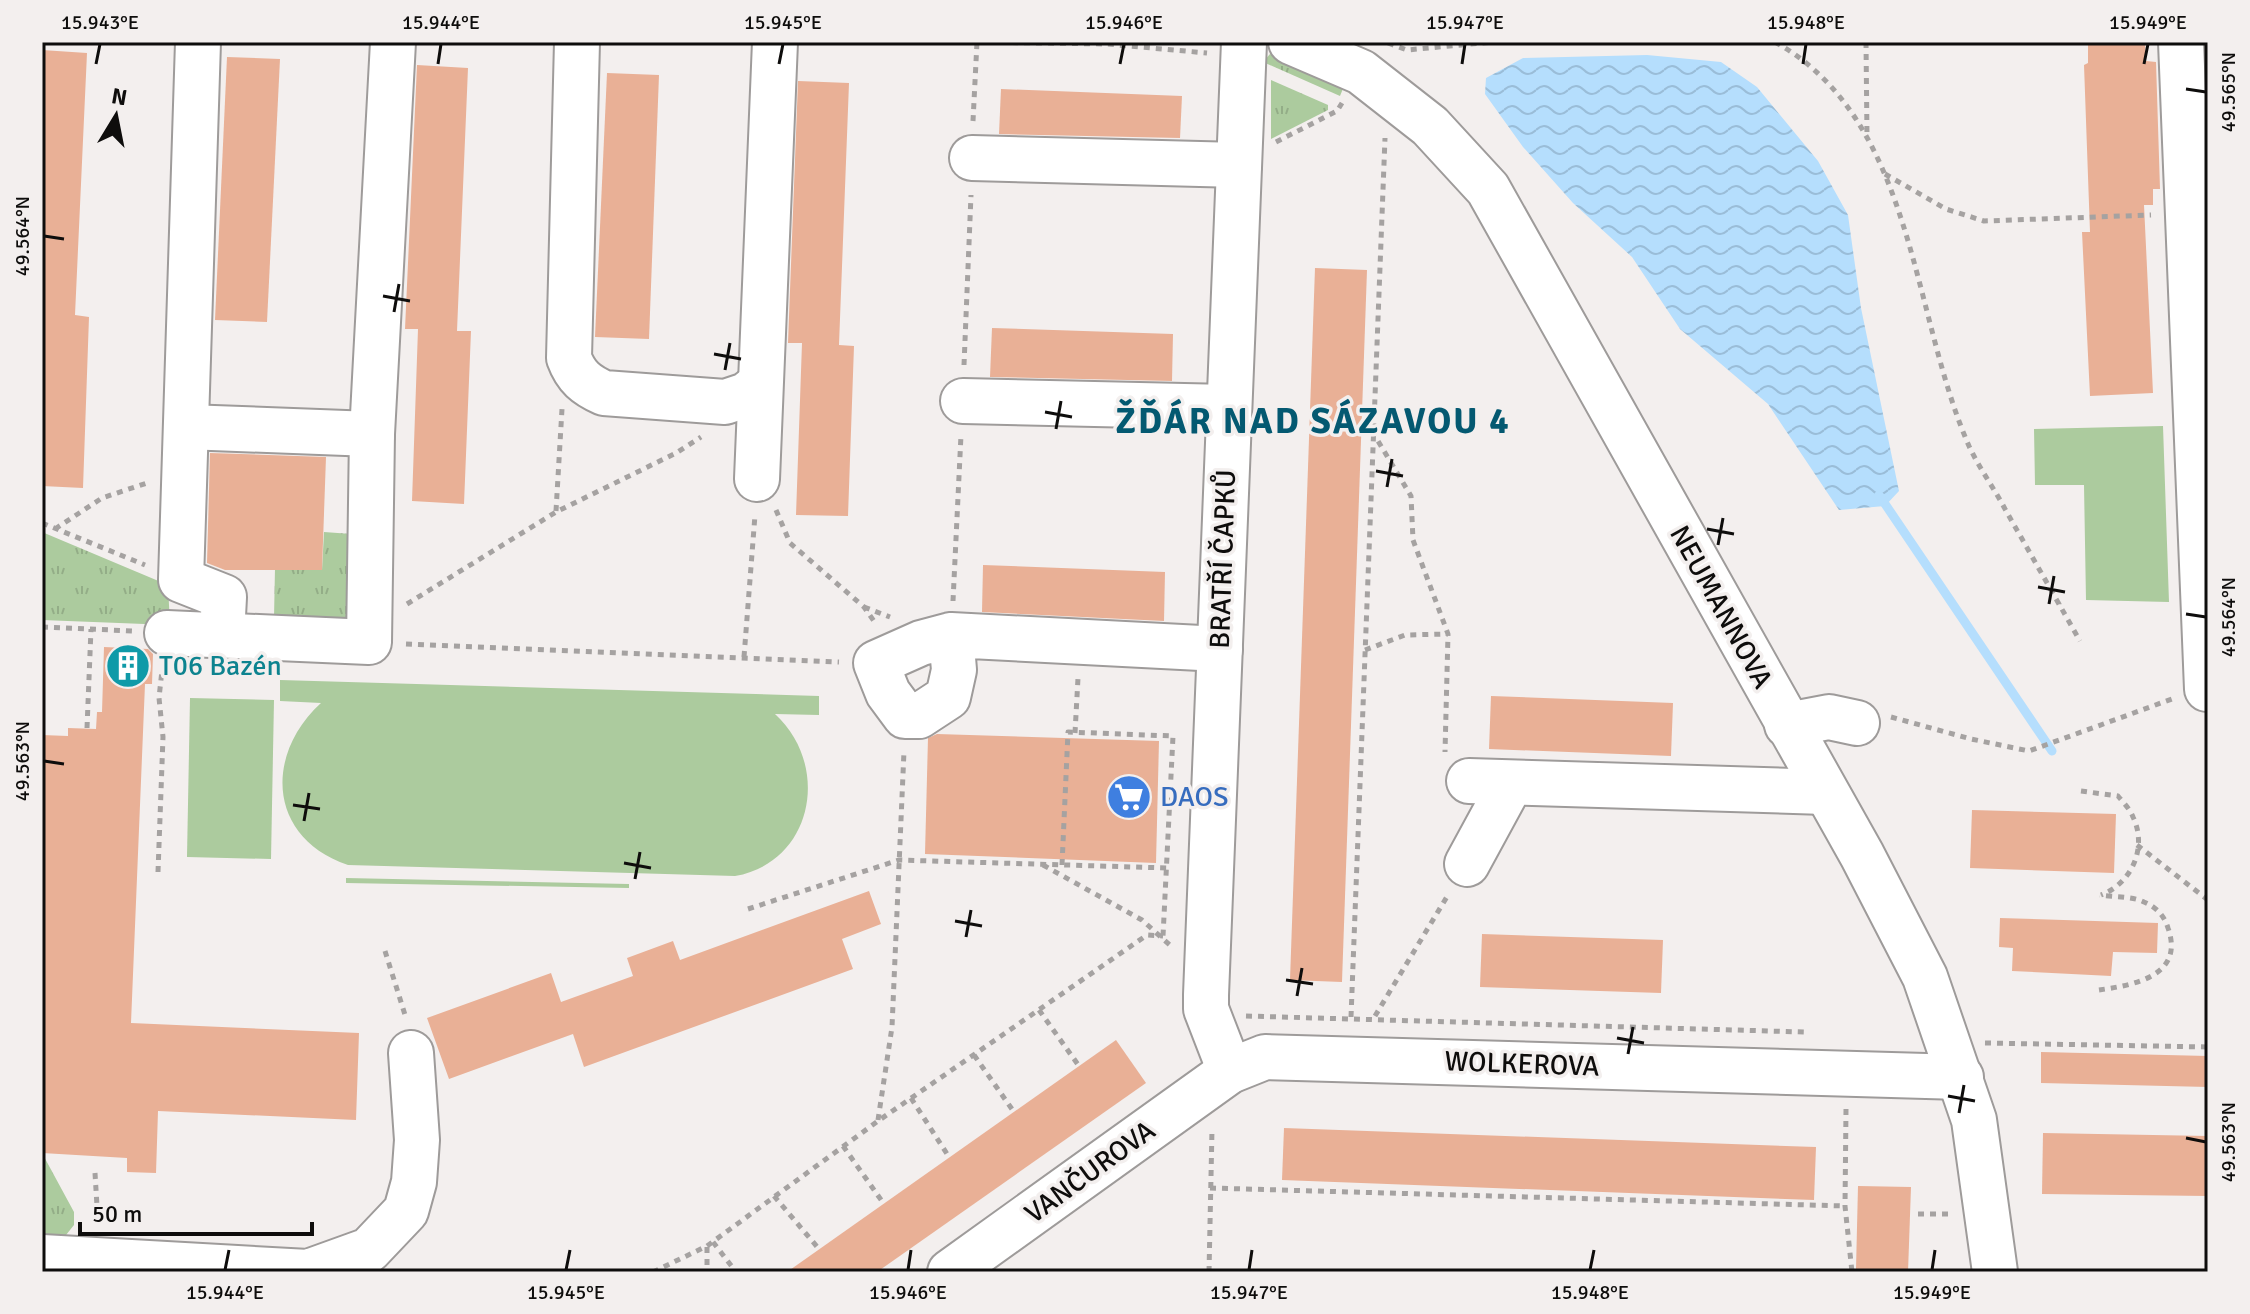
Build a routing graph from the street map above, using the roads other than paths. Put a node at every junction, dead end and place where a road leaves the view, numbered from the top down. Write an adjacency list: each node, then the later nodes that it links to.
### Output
1 (198, 42): 14 (street)
2 (393, 42): 13 (street)
3 (577, 42): 10 (street)
4 (775, 42): 10 (street)
5 (1291, 42): 22 (street, NEUMANNOVA)
6 (2181, 42): 20 (street)
7 (1244, 51): 8 (street, BRATŘÍ ČAPKŮ)
8 (1251, 156): 9 (street); 12 (street, BRATŘÍ ČAPKŮ)
9 (972, 158)
10 (742, 393): 15 (street)
11 (963, 401): 12 (street)
12 (1229, 407): 19 (street, BRATŘÍ ČAPKŮ)
13 (372, 434): 14 (street); 17 (street)
14 (186, 441): 17 (street)
15 (757, 479)
16 (167, 633): 17 (street)
17 (222, 635)
18 (951, 635): 18 (street); 19 (street)
19 (1220, 649): 27 (street, BRATŘÍ ČAPKŮ)
20 (2207, 689)
21 (1857, 723): 22 (street)
22 (1787, 725): 23 (street, NEUMANNOVA)
23 (1825, 792): 24 (street); 26 (street, NEUMANNOVA)
24 (1467, 864)
25 (411, 1053): 28 (street)
26 (1955, 1060): 27 (street, WOLKEROVA); 30 (street, NEUMANNOVA)
27 (1230, 1071): 29 (street, VANČUROVA)
28 (42, 1257)
29 (950, 1272)
30 (1995, 1272)

